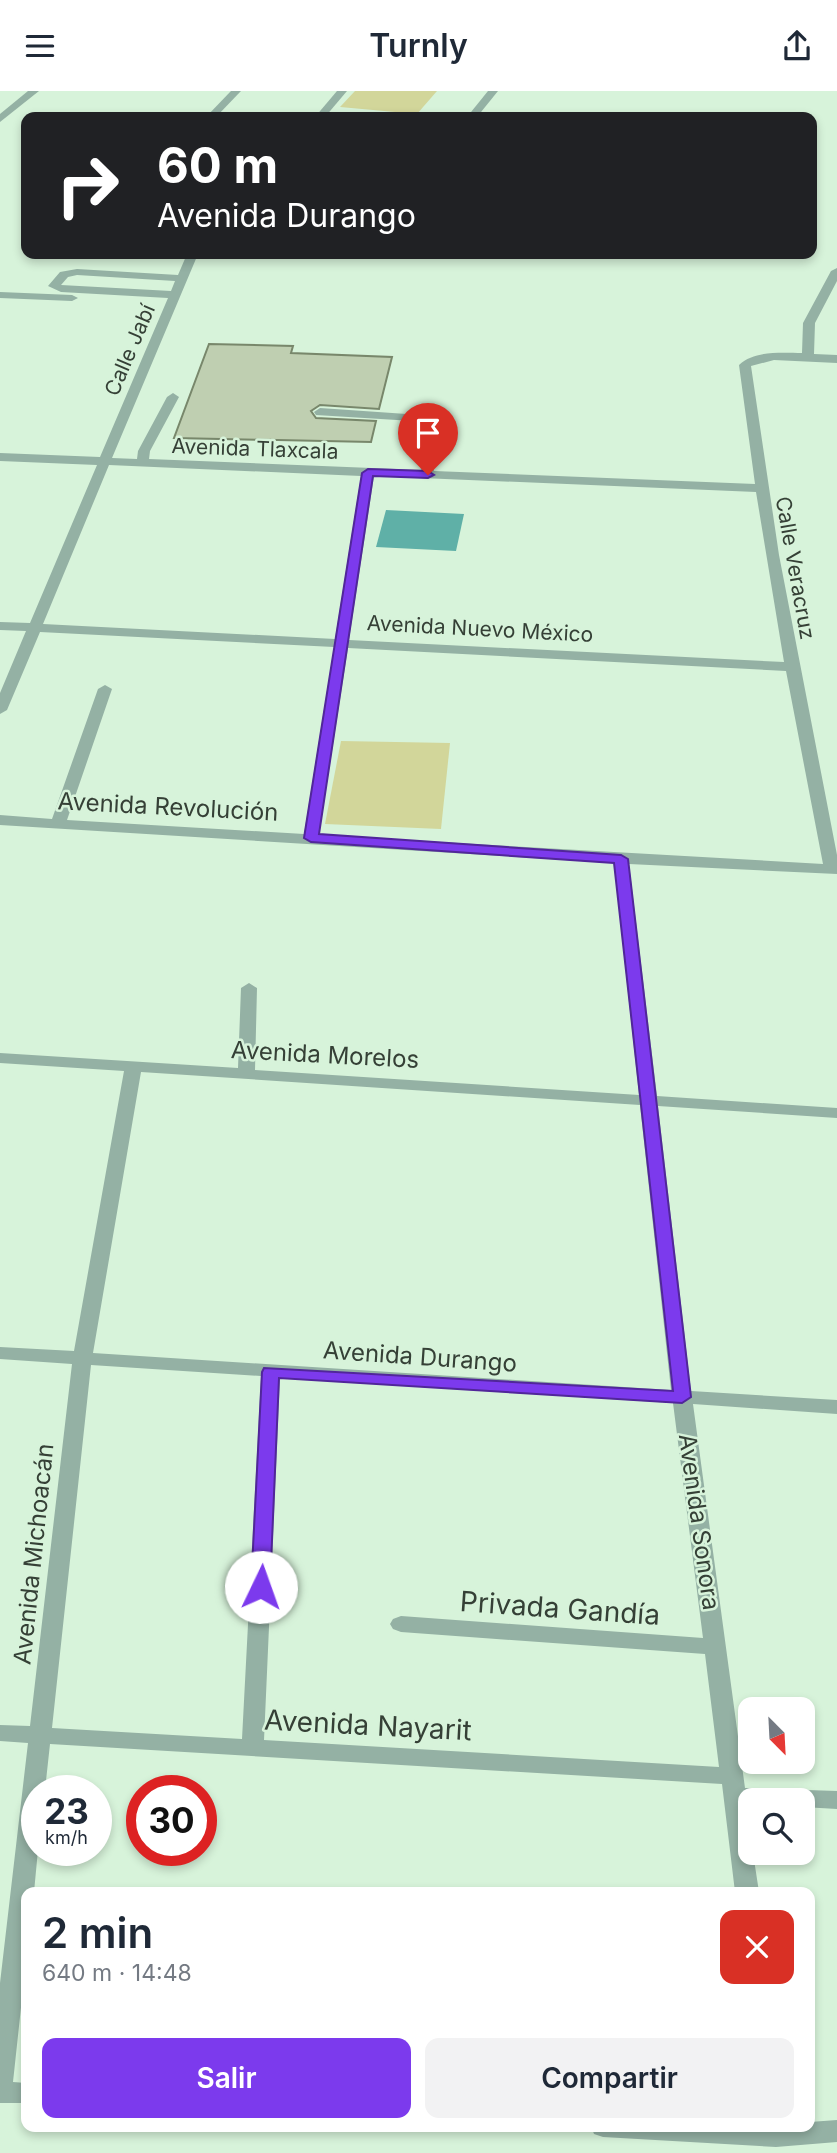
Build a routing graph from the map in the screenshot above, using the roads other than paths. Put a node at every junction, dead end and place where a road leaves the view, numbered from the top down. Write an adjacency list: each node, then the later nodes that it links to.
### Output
1 (34, 91): 8 (street)
2 (236, 91): 5 (street)
3 (342, 91): 6 (street)
4 (493, 91): 7 (street)
5 (216, 112)
6 (324, 112)
7 (476, 112)
8 (0, 119)
9 (190, 259): 11 (street, Calle Jabí)
10 (837, 271): 14 (street)
11 (180, 278): 13 (street, Calle Jabí); 13 (street)
12 (0, 295): 13 (street)
13 (172, 299): 19 (street, Calle Jabí)
14 (808, 358): 15 (street, Calle Veracruz); 23 (street, Calle Veracruz)
15 (837, 359)
16 (173, 397): 20 (street)
17 (320, 412): 22 (street)
18 (0, 457): 19 (street, Avenida Tlaxcala)
19 (103, 462): 20 (street, Avenida Tlaxcala); 25 (street, Calle Jabí)
20 (142, 464): 21 (street, Avenida Tlaxcala)
21 (368, 473): 22 (street, Avenida Tlaxcala); 26 (street)
22 (428, 475): 23 (street, Avenida Tlaxcala)
23 (760, 488): 27 (street, Calle Veracruz)
24 (0, 626): 25 (street, Avenida Nuevo México)
25 (34, 628): 26 (street, Avenida Nuevo México); 29 (street, Calle Jabí)
26 (342, 643): 27 (street, Avenida Nuevo México); 32 (street)
27 (790, 667): 34 (street, Calle Veracruz)
28 (105, 689): 31 (street)
29 (0, 710)
30 (0, 820): 31 (street, Avenida Revolución)
31 (58, 823): 32 (street, Avenida Revolución)
32 (311, 838): 33 (street, Avenida Revolución)
33 (621, 859): 34 (street, Avenida Revolución); 39 (street, Avenida Sonora)
34 (835, 869)
35 (249, 988): 38 (street)
36 (0, 1058): 37 (street, Avenida Morelos)
37 (133, 1068): 38 (street, Avenida Morelos); 42 (street, Avenida Michoacán)
38 (246, 1075): 39 (street, Avenida Morelos)
39 (647, 1099): 40 (street, Avenida Morelos); 44 (street, Avenida Sonora)
40 (837, 1113)
41 (0, 1353): 42 (street, Avenida Durango)
42 (82, 1360): 43 (street, Avenida Durango); 49 (street, Avenida Michoacán)
43 (271, 1372): 44 (street, Avenida Durango); 50 (street)
44 (682, 1397): 45 (street, Avenida Durango); 47 (street, Avenida Sonora)
45 (837, 1407)
46 (401, 1624): 47 (street, Privada Gandía)
47 (715, 1647): 51 (street, Avenida Sonora)
48 (0, 1734): 49 (street, Avenida Nayarit)
49 (41, 1736): 50 (street, Avenida Nayarit); 53 (street, Avenida Michoacán)
50 (253, 1748): 51 (street, Avenida Nayarit)
51 (734, 1786): 52 (street, Avenida Nayarit); 54 (street, Avenida Sonora)
52 (837, 1800)
53 (24, 1887)
54 (746, 1887)
55 (21, 1909): 56 (street, Avenida Michoacán)
56 (0, 2091): 57 (street)
57 (21, 2093)
58 (837, 2131): 60 (street)
59 (690, 2132): 60 (street)
60 (776, 2138)

